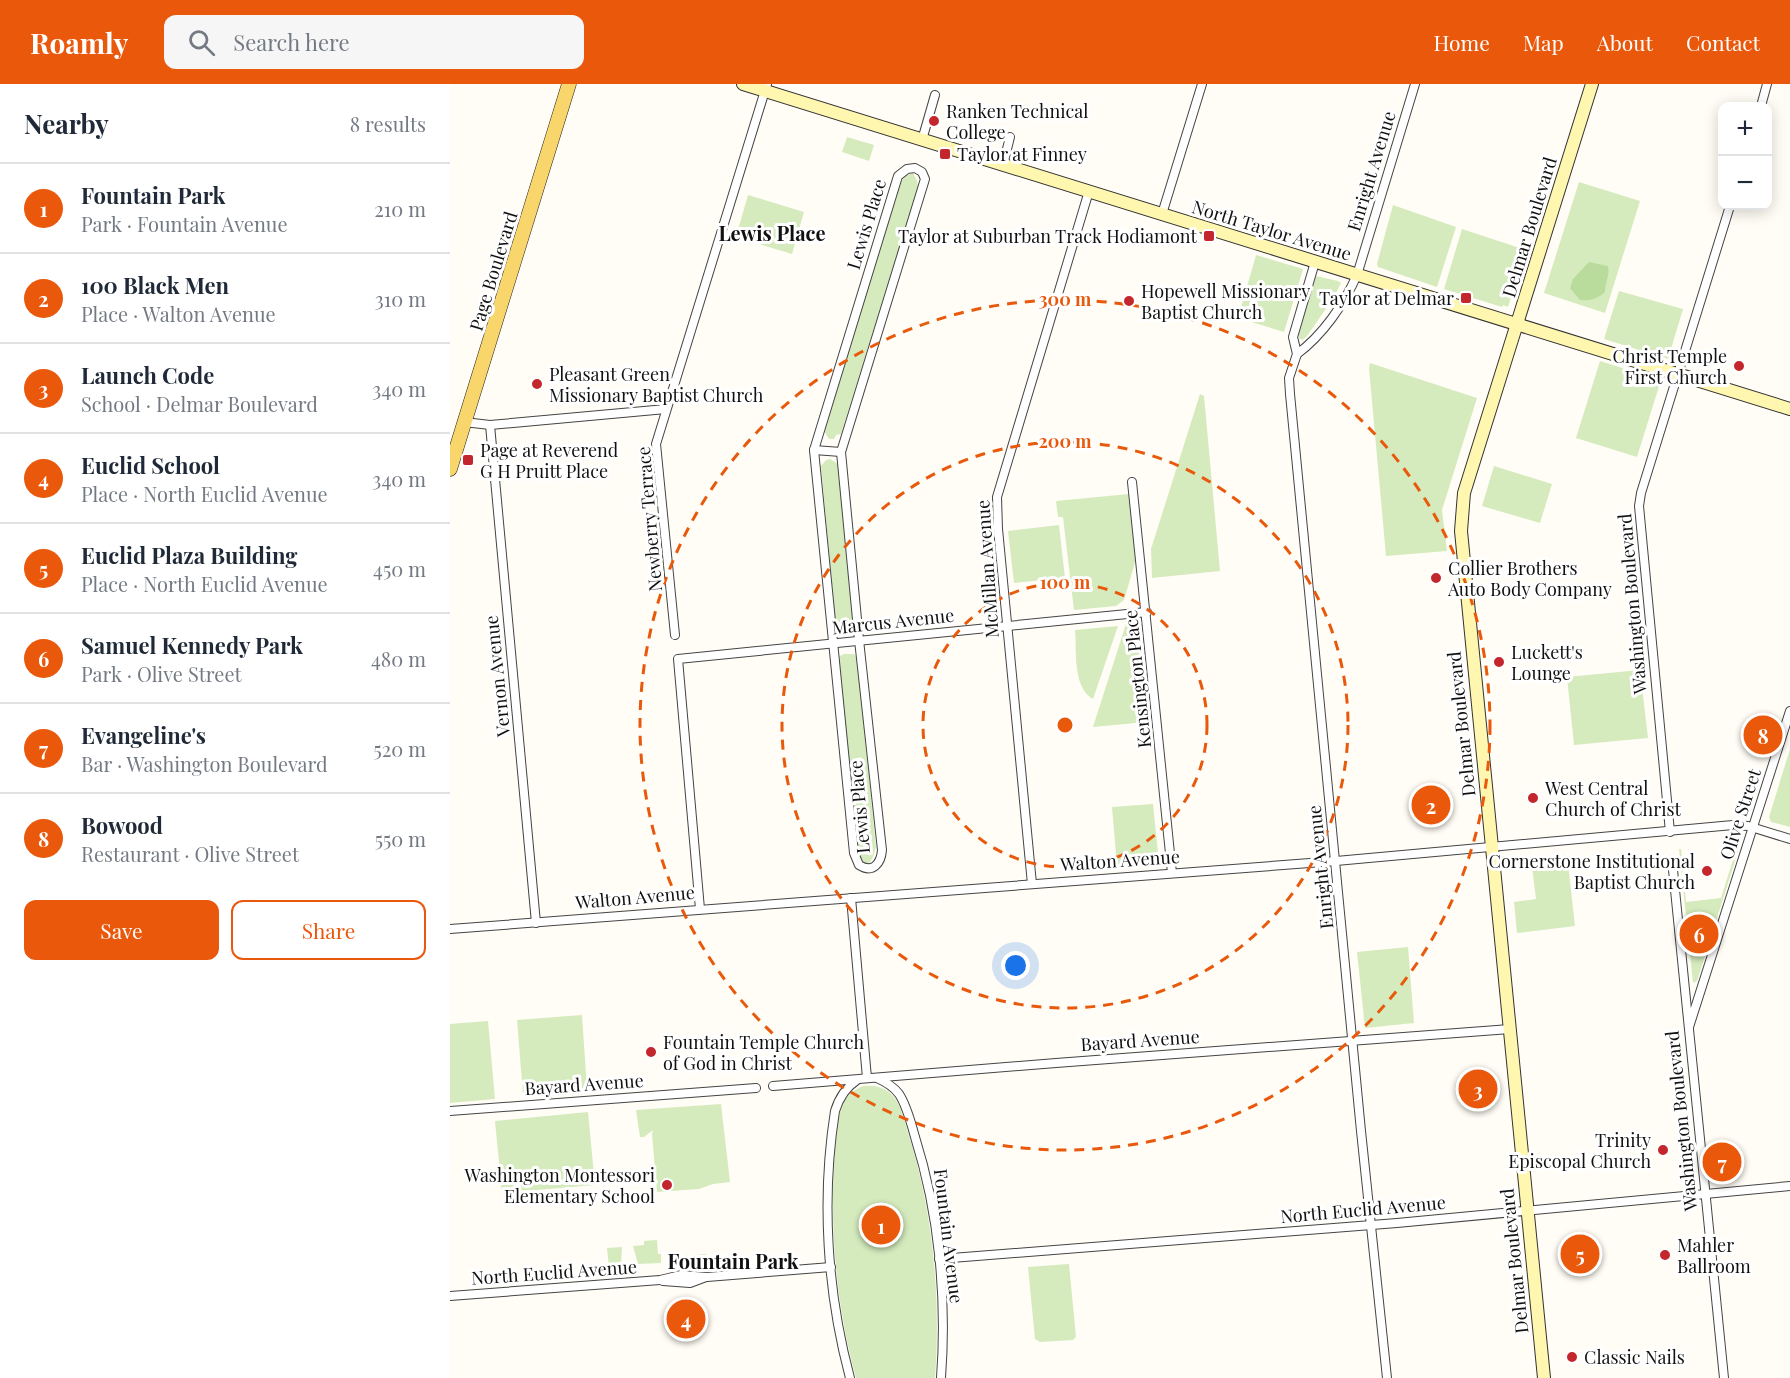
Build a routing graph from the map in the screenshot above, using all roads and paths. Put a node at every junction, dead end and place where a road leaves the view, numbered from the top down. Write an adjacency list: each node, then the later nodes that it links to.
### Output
1 (569, 84): 23 (main road, Page Boulevard)
2 (743, 84): 7 (main road, North Taylor Avenue)
3 (1202, 84): 15 (street)
4 (1415, 84): 17 (street, Enright Avenue)
5 (1592, 84): 18 (main road, Delmar Boulevard)
6 (1767, 84): 9 (street)
7 (766, 87): 11 (main road, North Taylor Avenue); 22 (street, Newberry Terrace)
8 (935, 95): 11 (street)
9 (1762, 102)
10 (1010, 137): 12 (street)
11 (922, 140): 12 (main road, North Taylor Avenue)
12 (1003, 165): 13 (main road, North Taylor Avenue)
13 (1089, 192): 15 (main road, North Taylor Avenue); 30 (street, McMillan Avenue)
14 (1729, 210): 20 (street, Washington Boulevard)
15 (1162, 214): 16 (main road, North Taylor Avenue)
16 (1315, 262): 17 (main road, North Taylor Avenue); 19 (street, Enright Avenue)
17 (1357, 275): 18 (main road, North Taylor Avenue); 19 (street, Enright Avenue)
18 (1518, 325): 20 (main road, North Taylor Avenue); 38 (main road, Delmar Boulevard)
19 (1297, 354): 40 (street, Enright Avenue)
20 (1677, 374): 21 (main road, North Taylor Avenue); 36 (street, Washington Boulevard)
21 (1790, 409)
22 (666, 410): 24 (street); 31 (street, Newberry Terrace)
23 (464, 422): 24 (street); 27 (main road, Page Boulevard)
24 (490, 425): 45 (street, Vernon Avenue)
25 (814, 450): 26 (street); 26 (street, Lewis Place); 33 (street, Lewis Place)
26 (841, 452): 32 (street, Lewis Place)
27 (450, 469)
28 (1132, 482): 29 (street, Kensington Place)
29 (1147, 612): 30 (street, Marcus Avenue); 41 (street, Kensington Place)
30 (1007, 626): 32 (street, Marcus Avenue); 42 (street, McMillan Avenue)
31 (675, 635)
32 (859, 640): 33 (street, Marcus Avenue); 33 (street, Lewis Place)
33 (833, 643): 44 (street, Marcus Avenue)
34 (1790, 711): 35 (street, Olive Street)
35 (1754, 828): 36 (street, Walton Avenue); 37 (street, Walton Avenue); 48 (street, Olive Street)
36 (1670, 832): 38 (street, Walton Avenue)
37 (1790, 839)
38 (1491, 847): 40 (street, Walton Avenue); 47 (main road, Delmar Boulevard)
39 (1672, 860): 48 (street, Washington Boulevard)
40 (1336, 861): 41 (street, Walton Avenue); 49 (street, Enright Avenue)
41 (1172, 873): 42 (street, Walton Avenue)
42 (1032, 884): 43 (street, Walton Avenue)
43 (851, 898): 44 (street, Walton Avenue); 50 (street)
44 (700, 909): 45 (street, Walton Avenue)
45 (536, 922): 46 (street, Walton Avenue)
46 (450, 929)
47 (1510, 1029): 49 (street, Bayard Avenue); 57 (main road, Delmar Boulevard)
48 (1688, 1030): 56 (street, Washington Boulevard)
49 (1353, 1041): 50 (street, Bayard Avenue); 58 (street, Enright Avenue)
50 (872, 1078): 51 (street, Bayard Avenue); 59 (street, Fountain Avenue)
51 (857, 1080): 52 (street, Bayard Avenue); 60 (street)
52 (773, 1086)
53 (756, 1088): 54 (street, Bayard Avenue)
54 (450, 1111)
55 (1790, 1186): 56 (street, North Euclid Avenue)
56 (1705, 1194): 57 (street, North Euclid Avenue); 66 (street, Washington Boulevard)
57 (1527, 1212): 58 (street, North Euclid Avenue); 65 (main road, Delmar Boulevard)
58 (1372, 1225): 59 (street, North Euclid Avenue); 64 (street, Enright Avenue)
59 (939, 1259): 63 (street, Fountain Avenue)
60 (831, 1267): 61 (street, North Euclid Avenue); 62 (street)
61 (450, 1296)
62 (850, 1378)
63 (941, 1378)
64 (1387, 1378)
65 (1544, 1378)
66 (1724, 1378)

